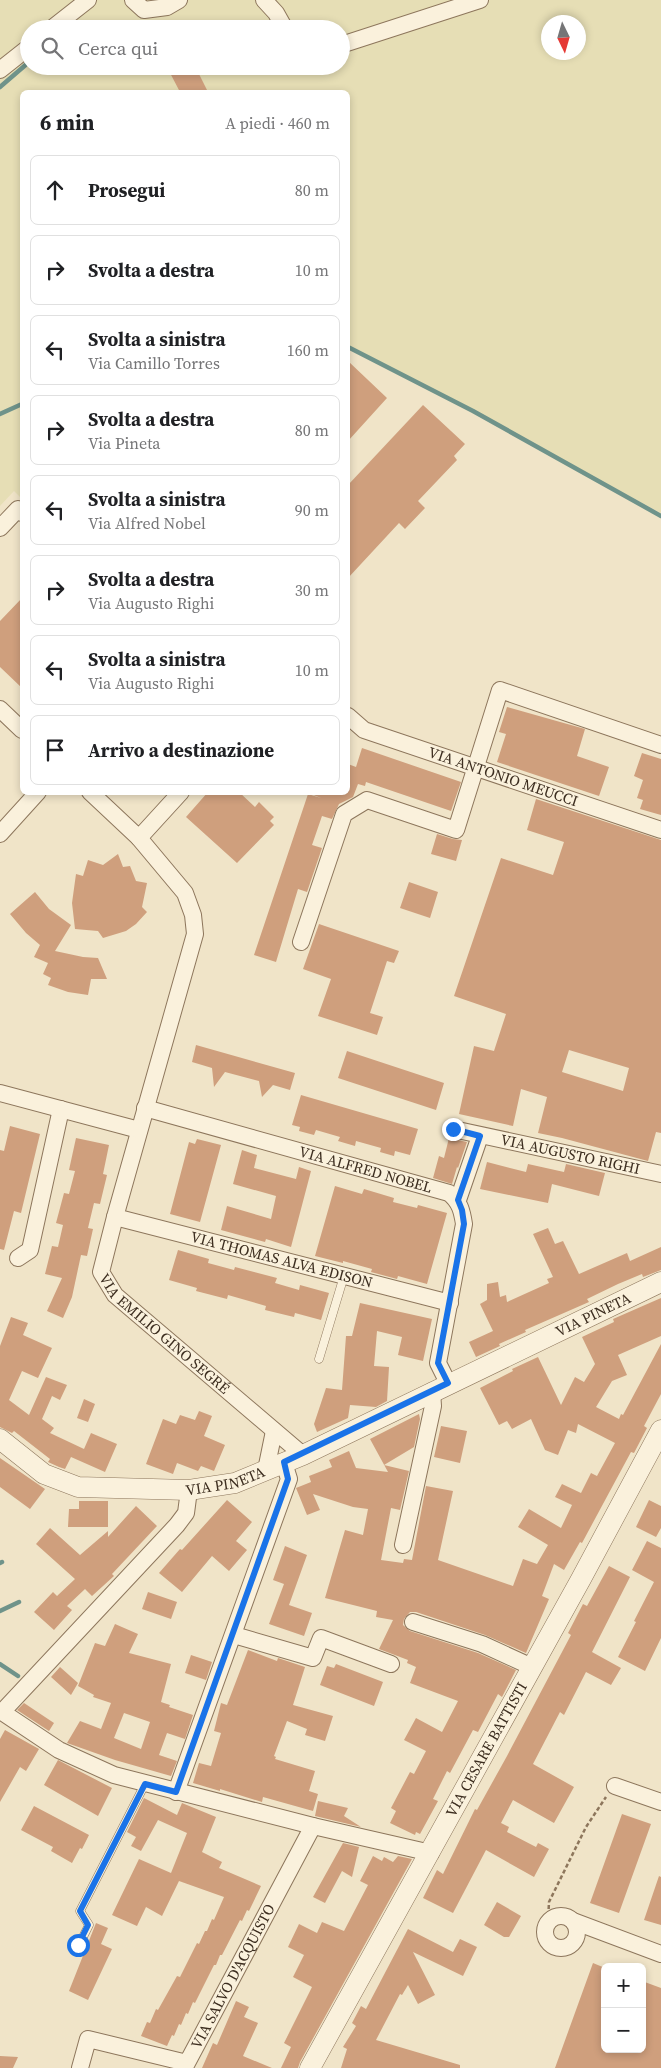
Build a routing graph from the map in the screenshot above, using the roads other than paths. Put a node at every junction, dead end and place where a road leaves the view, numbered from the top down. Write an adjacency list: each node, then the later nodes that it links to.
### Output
1 (88, 0): 6 (street)
2 (133, 0): 3 (street)
3 (179, 0)
4 (264, 0): 7 (street)
5 (480, 0): 8 (street)
6 (63, 20)
7 (280, 20)
8 (350, 42)
9 (20, 54): 10 (street)
10 (0, 70)
11 (20, 511): 12 (street)
12 (0, 528)
13 (0, 710): 15 (street)
14 (350, 718): 17 (street, VIA ANTONIO MEUCCI)
15 (20, 728)
16 (661, 746): 17 (street)
17 (476, 768): 21 (street, VIA ANTONIO MEUCCI); 24 (street)
18 (35, 795): 22 (street)
19 (93, 795): 23 (street)
20 (178, 795): 23 (street)
21 (661, 830)
22 (0, 834)
23 (139, 838): 26 (street, VIA EMILIO GINO SEGRÉ)
24 (302, 942)
25 (0, 1093): 27 (street)
26 (146, 1108): 29 (street, VIA EMILIO GINO SEGRÉ); 32 (street, VIA ALFRED NOBEL)
27 (61, 1110): 29 (street); 34 (street)
28 (453, 1129): 30 (street, VIA AUGUSTO RIGHI)
29 (140, 1130): 33 (street, VIA EMILIO GINO SEGRÉ)
30 (480, 1136): 31 (street, VIA AUGUSTO RIGHI); 32 (street, VIA AUGUSTO RIGHI)
31 (661, 1174)
32 (458, 1200): 37 (street)
33 (115, 1217): 35 (street, VIA THOMAS ALVA EDISON); 41 (street, VIA EMILIO GINO SEGRÉ)
34 (18, 1258)
35 (344, 1276): 37 (street, VIA THOMAS ALVA EDISON); 38 (lane)
36 (661, 1282): 39 (street, VIA PINETA)
37 (450, 1303): 39 (street)
38 (319, 1359)
39 (440, 1387): 43 (street, VIA PINETA); 45 (street)
40 (661, 1430): 49 (street, VIA CESARE BATTISTI)
41 (274, 1431): 43 (street, VIA EMILIO GINO SEGRÉ); 43 (street)
42 (0, 1439): 44 (street, VIA PINETA)
43 (284, 1462): 44 (street, VIA PINETA); 47 (street)
44 (189, 1490): 50 (street)
45 (403, 1545)
46 (413, 1622): 49 (street)
47 (234, 1635): 48 (street); 53 (street)
48 (391, 1664)
49 (532, 1667): 56 (street, VIA CESARE BATTISTI)
50 (1, 1713): 51 (street)
51 (145, 1784): 53 (street); 58 (lane)
52 (615, 1786): 54 (street)
53 (176, 1792): 55 (street)
54 (661, 1802)
55 (313, 1826): 56 (street); 60 (street, VIA SALVO D'ACQUISTO)
56 (430, 1853): 61 (street, VIA CESARE BATTISTI)
57 (573, 1921): 57 (street); 59 (street)
58 (78, 1945)
59 (661, 1954)
60 (80, 2068)
61 (310, 2068)

